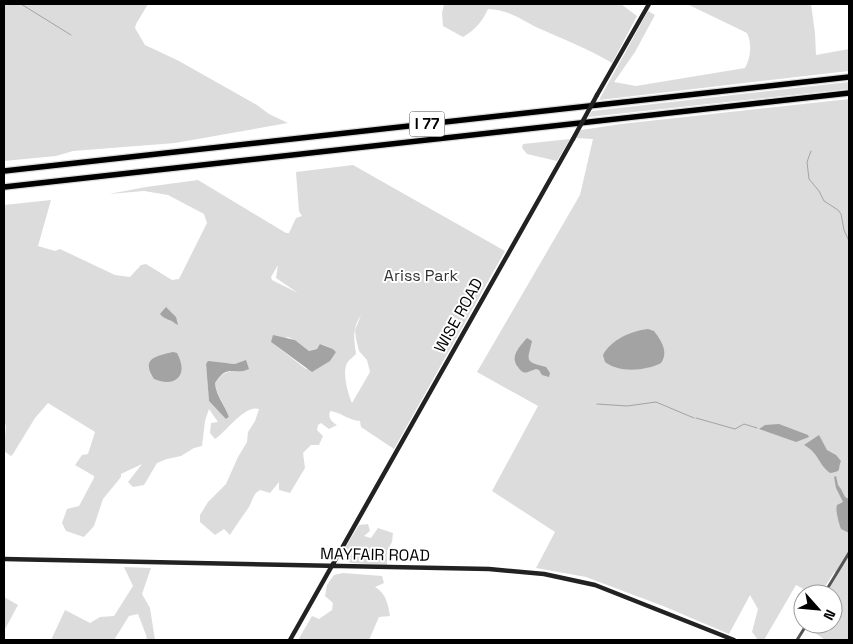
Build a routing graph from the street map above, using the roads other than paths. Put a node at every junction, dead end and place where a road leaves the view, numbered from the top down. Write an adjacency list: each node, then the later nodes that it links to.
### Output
1 (649, 4): 8 (street, WISE ROAD, bridge)
2 (849, 77): 4 (highway, I 77)
3 (849, 93): 5 (highway, I 77)
4 (4, 170)
5 (4, 186)
6 (849, 553): 9 (street)
7 (4, 559): 8 (street, MAYFAIR ROAD)
8 (331, 566): 10 (street, WISE ROAD); 11 (street, MAYFAIR ROAD)
9 (830, 584)
10 (290, 640)
11 (734, 640)

